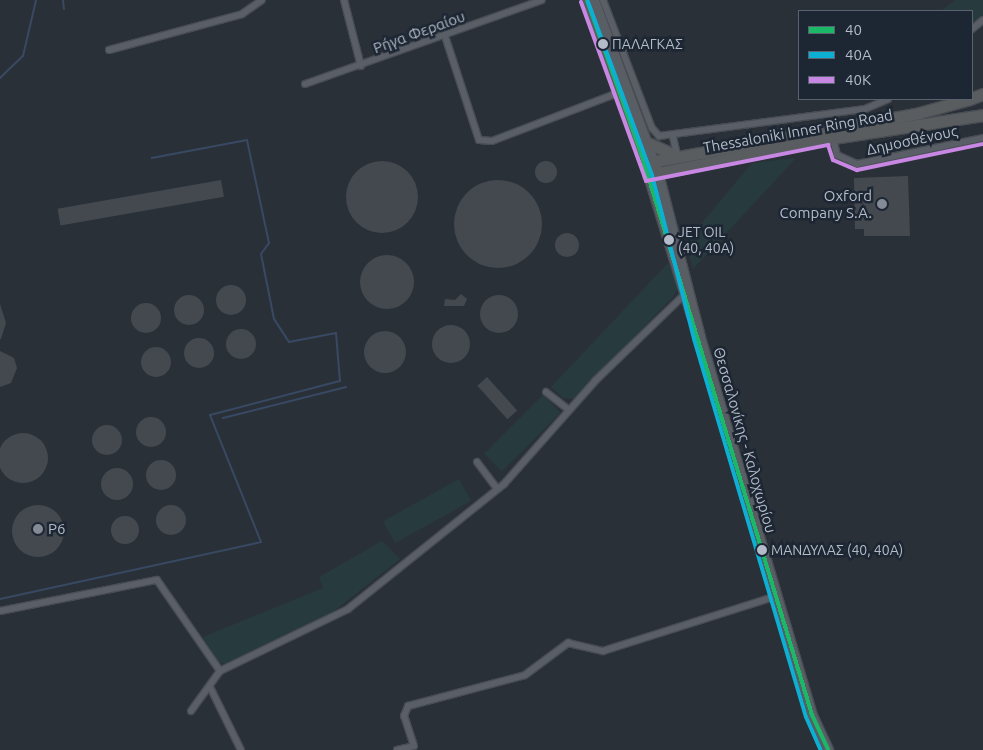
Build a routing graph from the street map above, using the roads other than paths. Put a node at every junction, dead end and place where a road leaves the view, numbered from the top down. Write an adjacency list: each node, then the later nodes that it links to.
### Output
1 (262, 0): 9 (street)
2 (344, 0): 10 (street, Ρήγα Φεραίου)
3 (542, 0): 8 (street, Ρήγα Φεραίου)
4 (603, 0): 18 (street)
5 (591, 1): 12 (main road, Θεσσαλονίκης - Καλοχωρίου); 21 (main road, Θεσσαλονίκης - Καλοχωρίου)
6 (983, 20): 7 (street)
7 (973, 28)
8 (445, 36): 10 (street, Ρήγα Φεραίου); 12 (street)
9 (109, 50)
10 (361, 66): 11 (street, Ρήγα Φεραίου)
11 (305, 84)
12 (620, 92): 23 (main road, Θεσσαλονίκης - Καλοχωρίου)
13 (886, 100): 18 (street)
14 (964, 100): 22 (highway, Thessaloniki Inner Ring Road)
15 (983, 110): 17 (highway)
16 (983, 115): 17 (highway, Thessaloniki Inner Ring Road)
17 (955, 120): 19 (highway, Thessaloniki Inner Ring Road)
18 (674, 137): 22 (street)
19 (832, 138): 20 (street, Δημοσθένους); 24 (highway, Thessaloniki Inner Ring Road)
20 (983, 138)
21 (648, 143): 22 (highway); 23 (main road, Θεσσαλονίκης - Καλοχωρίου)
22 (677, 154): 23 (highway, Thessaloniki Inner Ring Road)
23 (649, 162): 24 (main road, Θεσσαλονίκης - Καλοχωρίου)
24 (653, 174): 25 (main road, Θεσσαλονίκης - Καλοχωρίου); 26 (main road, Θεσσαλονίκης - Καλοχωρίου)
25 (681, 293): 26 (main road, Θεσσαλονίκης - Καλοχωρίου); 28 (street)
26 (700, 337): 31 (main road, Θεσσαλονίκης - Καλοχωρίου)
27 (546, 392): 28 (street)
28 (569, 410): 30 (street)
29 (476, 462): 30 (street)
30 (497, 489): 33 (street)
31 (776, 596): 37 (street); 38 (main road, Θεσσαλονίκης - Καλοχωρίου)
32 (0, 611): 33 (street)
33 (220, 671): 34 (street)
34 (210, 687): 35 (street); 36 (street)
35 (191, 711)
36 (241, 750)
37 (397, 750)
38 (828, 750)

